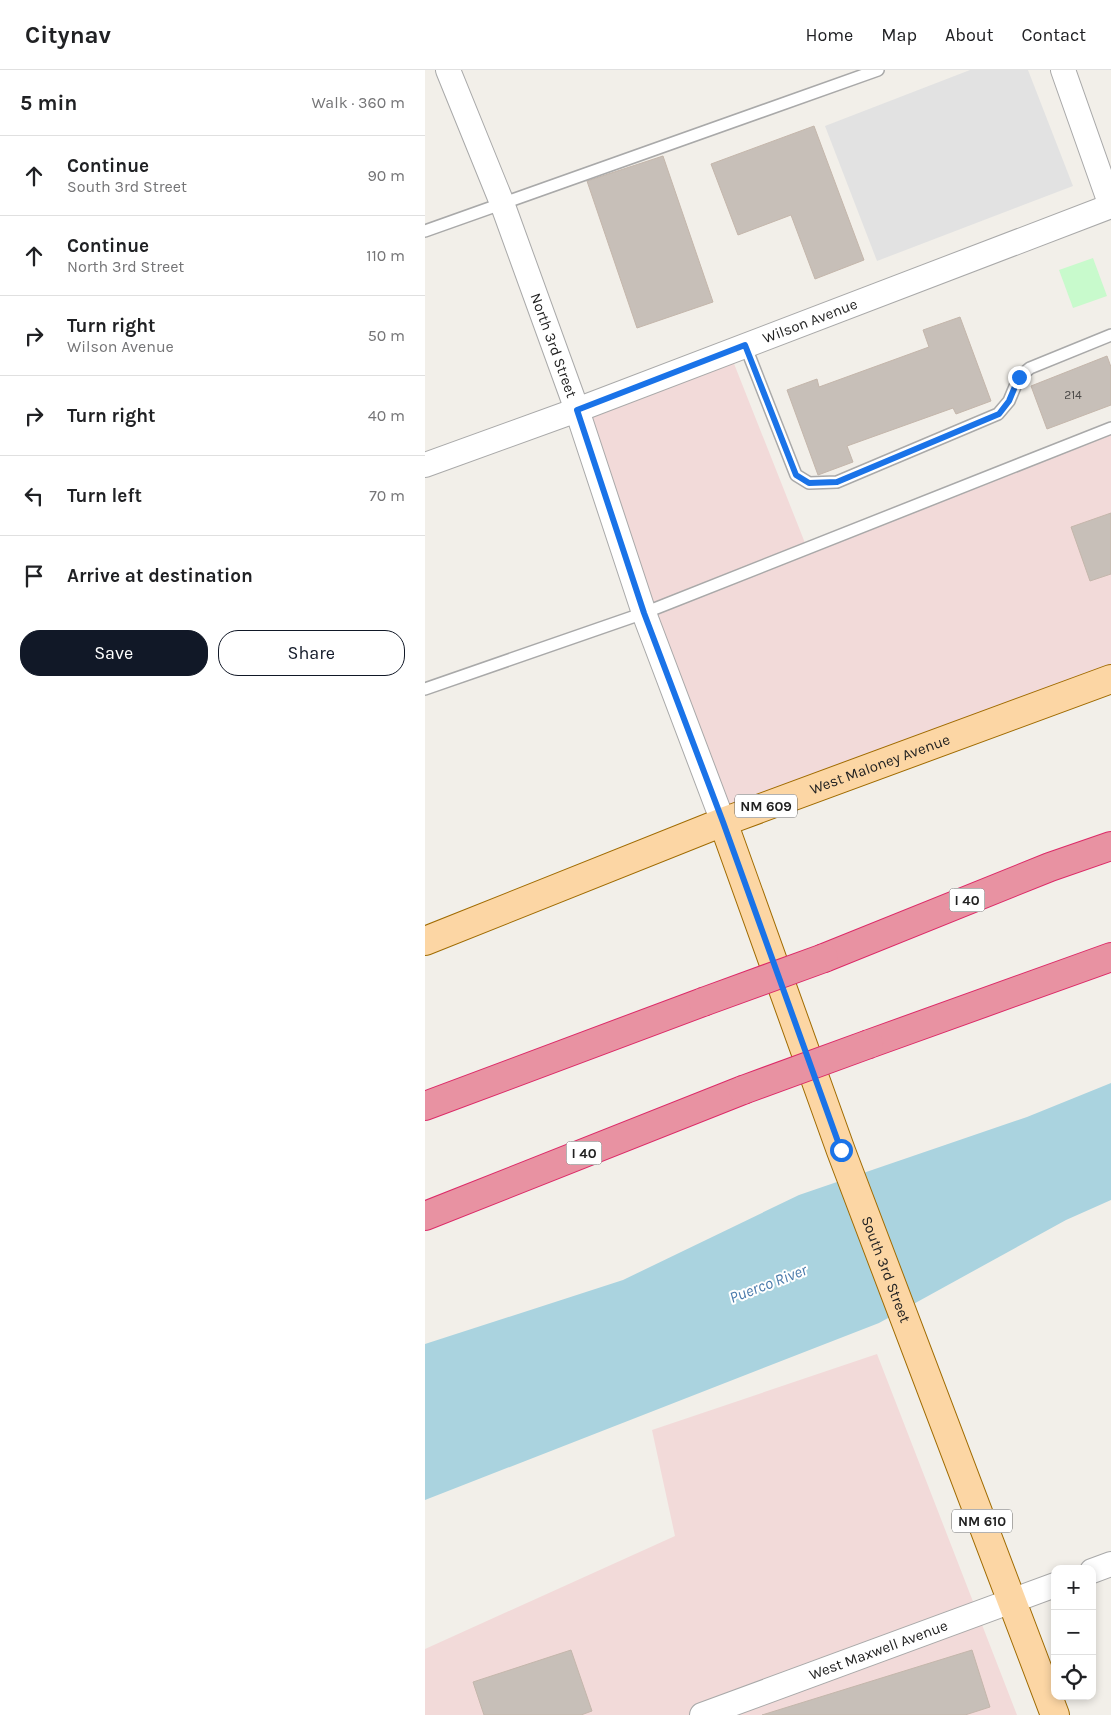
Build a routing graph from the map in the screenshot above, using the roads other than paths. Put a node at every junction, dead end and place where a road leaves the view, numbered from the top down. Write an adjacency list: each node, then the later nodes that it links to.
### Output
1 (448, 70): 4 (street, North 3rd Street)
2 (878, 70): 4 (lane)
3 (1063, 70): 5 (street)
4 (502, 203): 6 (lane); 9 (street, North 3rd Street)
5 (1111, 206): 8 (street, Wilson Avenue)
6 (425, 231)
7 (1111, 336): 8 (lane)
8 (745, 345): 9 (street, Wilson Avenue)
9 (577, 410): 11 (street, Wilson Avenue); 12 (street, North 3rd Street)
10 (1111, 428): 12 (lane)
11 (425, 465)
12 (644, 613): 14 (lane); 15 (street, North 3rd Street)
13 (1111, 679): 15 (main road, West Maloney Avenue / NM 609)
14 (425, 690)
15 (723, 822): 17 (main road, West Maloney Avenue / NM 609); 24 (main road, South 3rd Street / NM 610)
16 (1111, 846): 19 (highway, I 40, bridge)
17 (425, 941)
18 (1111, 957): 20 (highway, I 40, bridge)
19 (425, 1106)
20 (425, 1216)
21 (1111, 1564): 22 (street)
22 (1096, 1570)
23 (1051, 1586): 24 (street, West Maxwell Avenue)
24 (1012, 1600): 25 (street, West Maxwell Avenue); 26 (main road, South 3rd Street / NM 610)
25 (702, 1715)
26 (1055, 1715)

